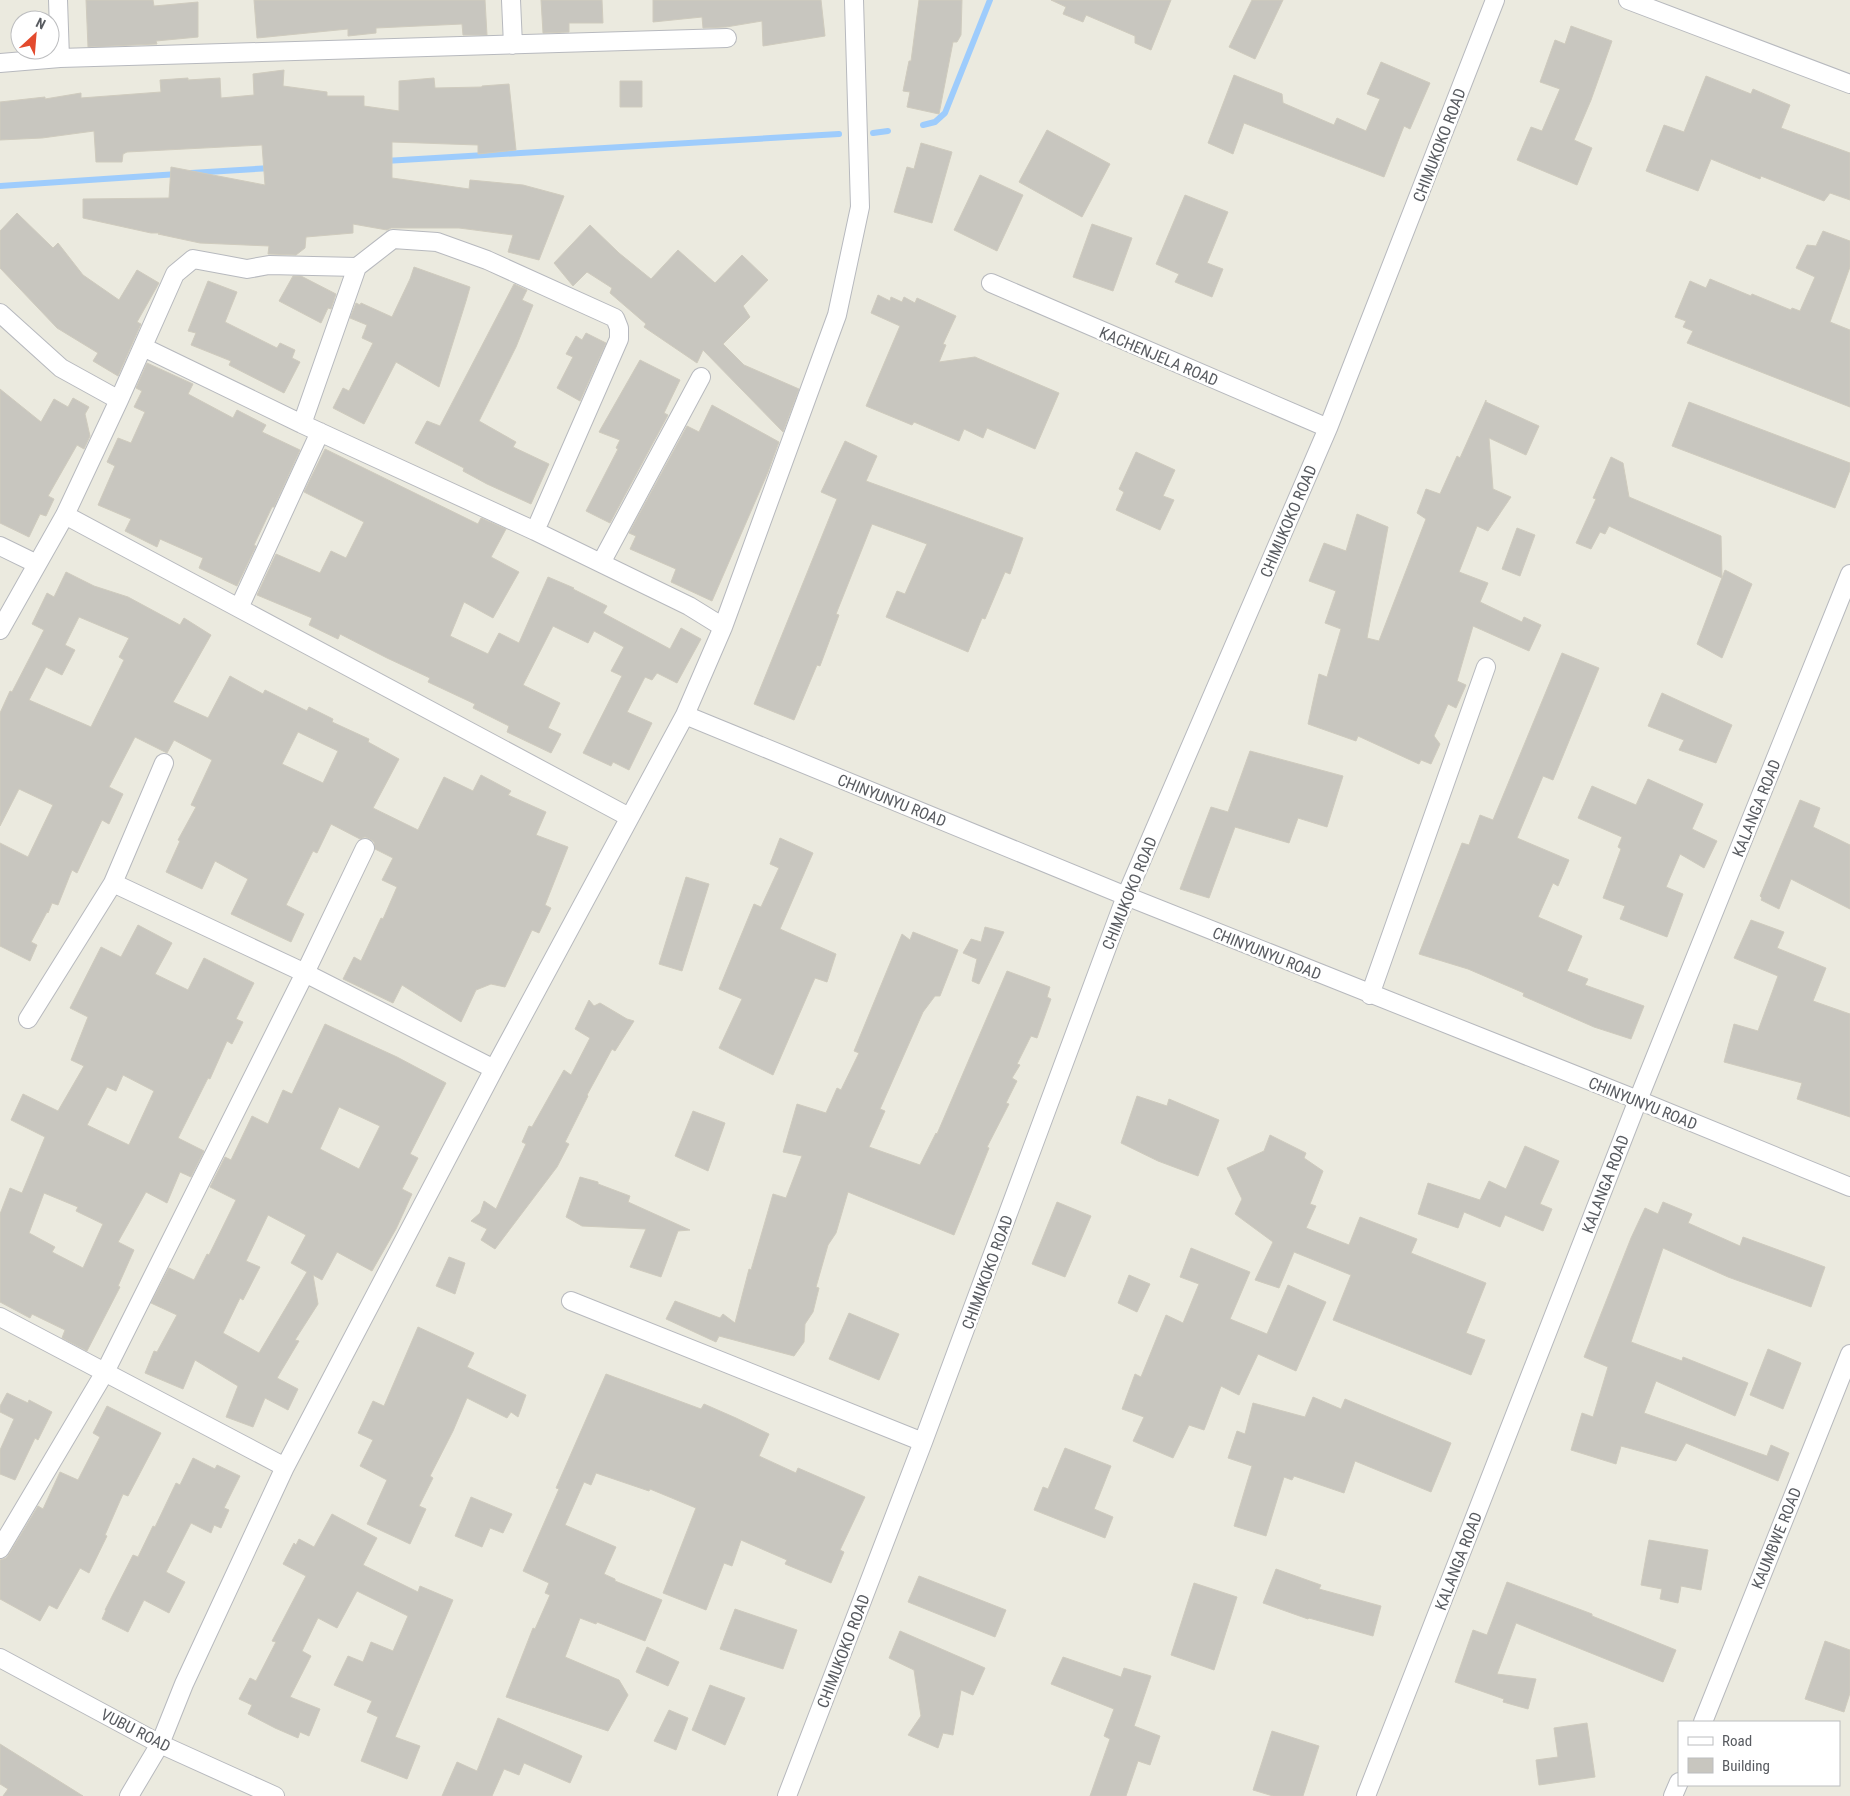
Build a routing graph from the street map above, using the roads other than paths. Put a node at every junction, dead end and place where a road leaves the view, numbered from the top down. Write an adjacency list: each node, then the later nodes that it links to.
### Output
1 (511, 0): 6 (street)
2 (854, 0): 27 (street)
3 (1495, 0): 18 (street, CHIMUKOKO ROAD)
4 (1628, 0): 10 (street)
5 (727, 38): 6 (street)
6 (513, 45): 7 (street)
7 (60, 58)
8 (36, 60): 9 (street)
9 (0, 63)
10 (1850, 84)
11 (357, 266): 14 (street); 17 (street); 21 (street)
12 (991, 283): 18 (street, KACHENJELA ROAD)
13 (0, 313): 16 (street)
14 (143, 347): 16 (street); 17 (street)
15 (700, 377): 24 (street)
16 (119, 400): 20 (street)
17 (302, 424): 19 (street)
18 (1328, 428): 35 (street, CHIMUKOKO ROAD)
19 (320, 432): 21 (street); 26 (street)
20 (65, 515): 23 (street); 26 (street)
21 (535, 531): 24 (street)
22 (0, 546): 23 (street)
23 (38, 564): 28 (street)
24 (601, 564): 27 (street)
25 (1850, 574): 40 (street, KALANGA ROAD)
26 (239, 608): 32 (street)
27 (723, 627): 30 (street)
28 (0, 630)
29 (1486, 668): 37 (street)
30 (685, 715): 32 (street); 35 (street, CHINYUNYU ROAD)
31 (164, 763): 34 (street)
32 (629, 817): 39 (street)
33 (365, 848): 36 (street)
34 (113, 883): 36 (street); 38 (street)
35 (1126, 896): 37 (street, CHINYUNYU ROAD); 46 (street, CHIMUKOKO ROAD)
36 (305, 973): 39 (street); 45 (street)
37 (1370, 995): 40 (street, CHINYUNYU ROAD)
38 (28, 1019)
39 (494, 1070): 47 (street)
40 (1638, 1100): 41 (street, CHINYUNYU ROAD); 56 (street, KALANGA ROAD)
41 (1850, 1187)
42 (571, 1300): 46 (street)
43 (0, 1317): 45 (street)
44 (1850, 1354): 50 (street, KAUMBWE ROAD)
45 (105, 1372): 47 (street); 48 (street)
46 (923, 1442): 55 (street, CHIMUKOKO ROAD)
47 (285, 1467): 51 (street)
48 (0, 1549)
49 (0, 1658): 51 (street, VUBU ROAD)
50 (1703, 1721)
51 (160, 1744): 53 (street); 54 (street, VUBU ROAD)
52 (1678, 1784): 57 (street)
53 (129, 1796)
54 (275, 1796)
55 (787, 1796)
56 (1366, 1796)
57 (1673, 1796)

